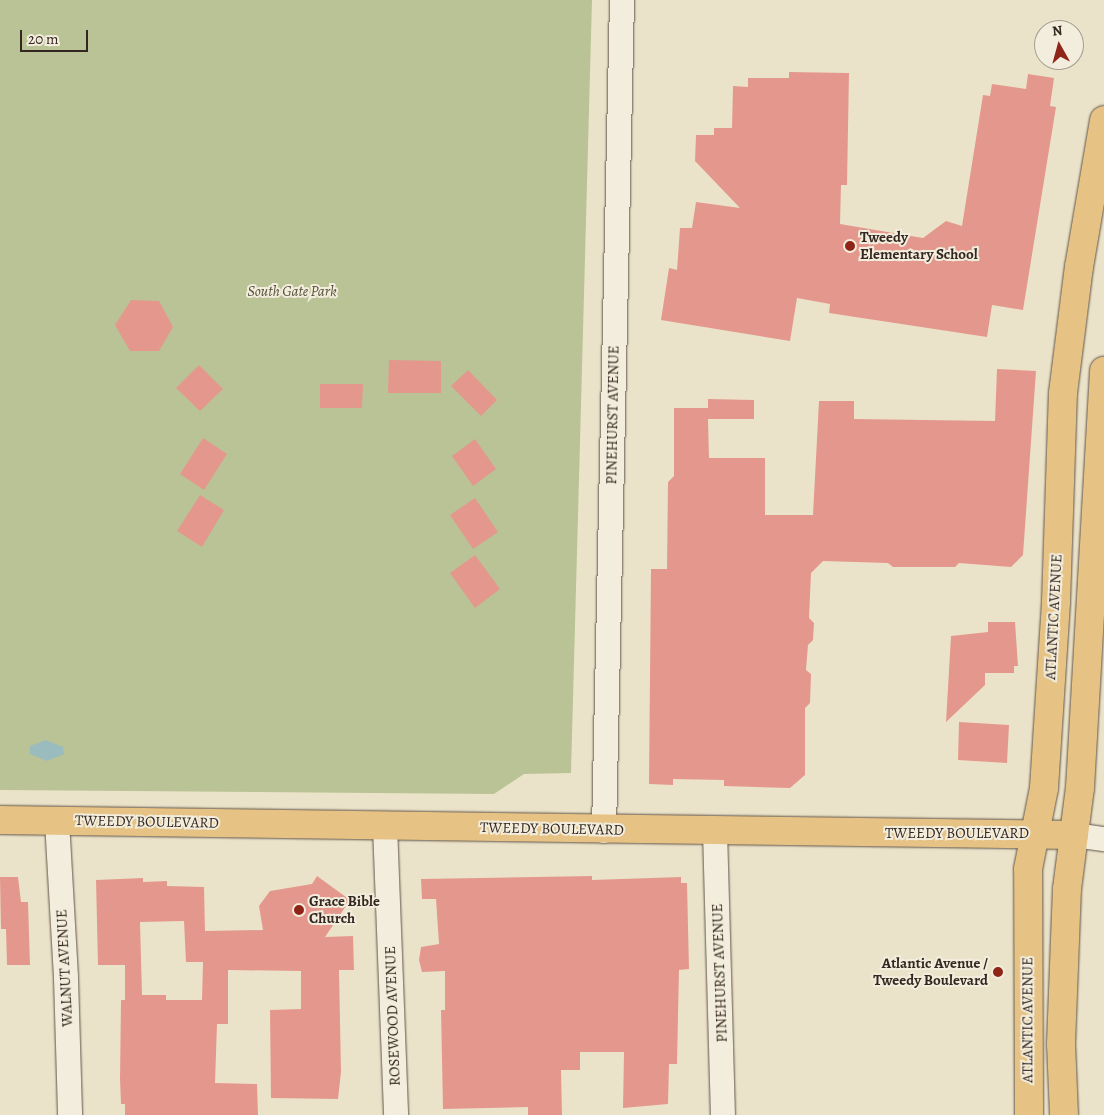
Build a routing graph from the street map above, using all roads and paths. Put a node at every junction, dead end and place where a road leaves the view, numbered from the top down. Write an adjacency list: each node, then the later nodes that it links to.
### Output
1 (622, 0): 8 (street, PINEHURST AVENUE)
2 (1104, 120): 3 (main road, ATLANTIC AVENUE)
3 (1099, 184): 10 (main road, ATLANTIC AVENUE)
4 (1104, 371): 11 (main road)
5 (0, 820): 6 (main road, TWEEDY BOULEVARD)
6 (57, 821): 7 (main road, TWEEDY BOULEVARD); 13 (street, WALNUT AVENUE)
7 (386, 826): 8 (main road, TWEEDY BOULEVARD); 14 (street, ROSEWOOD AVENUE)
8 (604, 831): 9 (main road, TWEEDY BOULEVARD)
9 (715, 831): 10 (main road, TWEEDY BOULEVARD); 15 (street, PINEHURST AVENUE)
10 (1034, 834): 11 (main road, TWEEDY BOULEVARD); 16 (main road, ATLANTIC AVENUE)
11 (1074, 835): 12 (street, TWEEDY BOULEVARD); 17 (main road)
12 (1104, 838)
13 (70, 1115)
14 (396, 1115)
15 (724, 1115)
16 (1029, 1115)
17 (1064, 1115)

